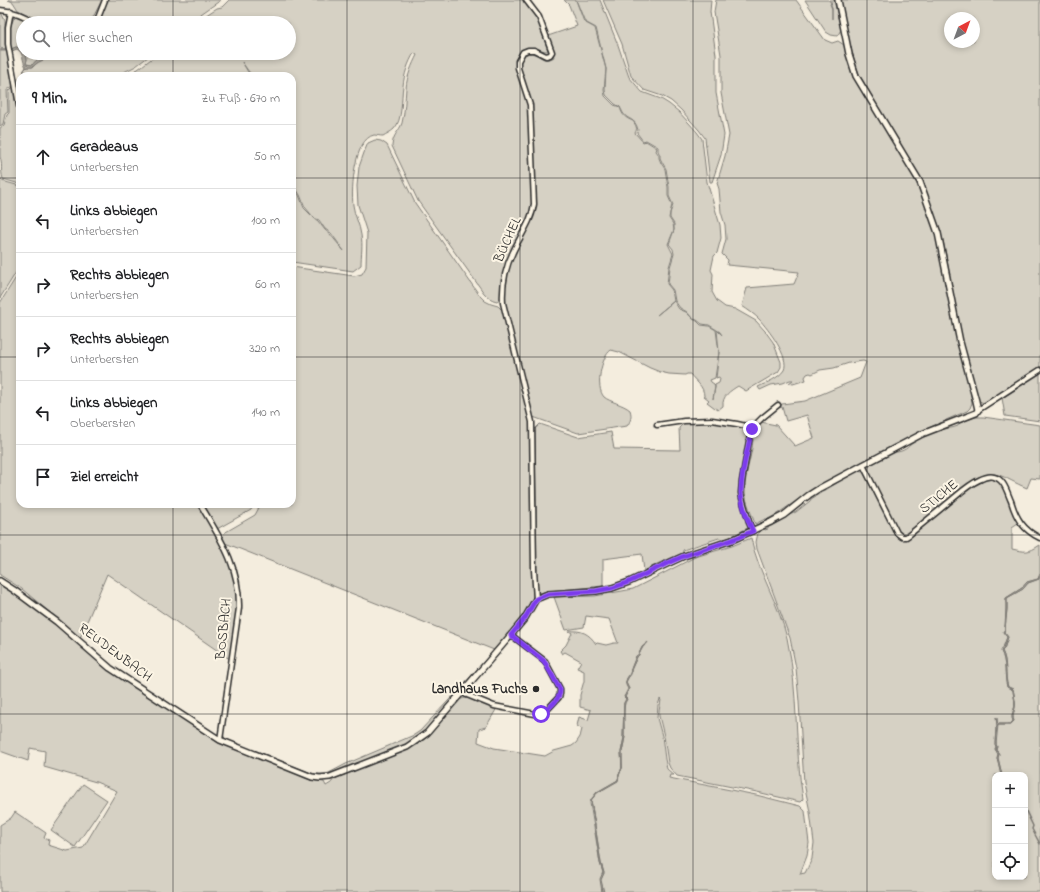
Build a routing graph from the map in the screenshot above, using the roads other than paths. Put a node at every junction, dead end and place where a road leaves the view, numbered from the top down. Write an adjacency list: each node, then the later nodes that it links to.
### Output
1 (105, 0): 7 (street)
2 (526, 0): 19 (street, BÜCHEL)
3 (838, 0): 11 (street)
4 (0, 10): 5 (street)
5 (11, 11): 6 (street); 8 (street)
6 (24, 16)
7 (99, 16)
8 (16, 89)
9 (1040, 370): 11 (street)
10 (778, 405): 13 (street)
11 (978, 410): 14 (street)
12 (657, 425): 13 (street)
13 (752, 429): 16 (street)
14 (863, 465): 16 (street); 17 (street, STICHE)
15 (202, 508): 22 (street, BOSBACH)
16 (753, 531): 19 (street)
17 (1040, 538)
18 (0, 581): 22 (street, REUDENBACH)
19 (536, 599): 20 (street, REUDENBACH)
20 (511, 635): 21 (street, REUDENBACH); 21 (street)
21 (462, 692): 22 (street, REUDENBACH)
22 (220, 740)

